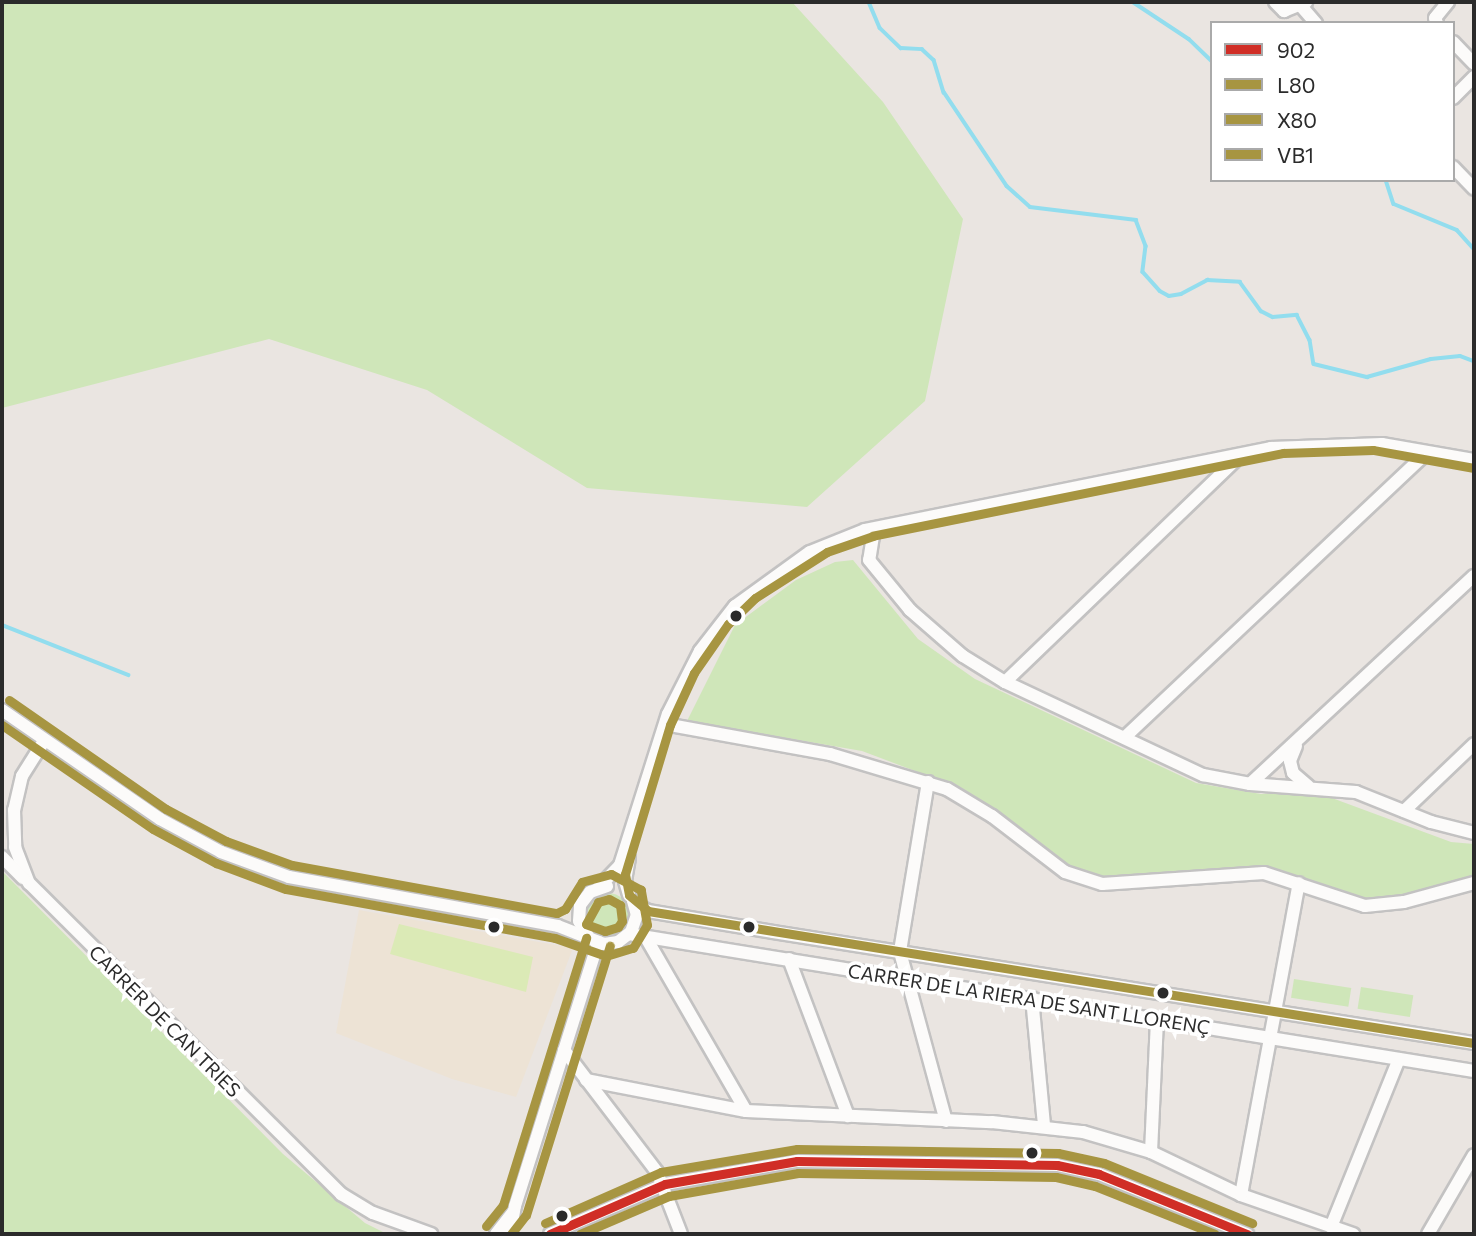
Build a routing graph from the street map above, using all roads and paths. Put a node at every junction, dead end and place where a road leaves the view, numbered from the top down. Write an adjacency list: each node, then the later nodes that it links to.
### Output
1 (1275, 2): 3 (street)
2 (1448, 2): 4 (street)
3 (1303, 4): 5 (street)
4 (1436, 20)
5 (1315, 21)
6 (1455, 44): 7 (street)
7 (1474, 64)
8 (1474, 77): 9 (street)
9 (1455, 95)
10 (1455, 169): 11 (street)
11 (1474, 190)
12 (1423, 456): 14 (street); 15 (street); 21 (street)
13 (1474, 460): 34 (street)
14 (1234, 462): 16 (street); 18 (street)
15 (1474, 468)
16 (873, 536): 18 (street); 20 (street)
17 (1474, 576): 23 (street)
18 (1004, 682): 21 (street)
19 (2, 710): 22 (street)
20 (670, 725): 25 (street); 35 (street)
21 (1125, 737): 26 (street)
22 (44, 741): 31 (street, CARRER DE CAN TRIES); 37 (street)
23 (1299, 741): 26 (street); 27 (street)
24 (1474, 744): 28 (street)
25 (928, 782): 32 (street); 41 (street)
26 (1250, 784): 27 (street)
27 (1308, 786): 28 (street)
28 (1404, 811): 29 (street)
29 (1474, 833)
30 (2, 858): 31 (street)
31 (29, 883): 63 (street, CARRER DE CAN TRIES)
32 (1300, 883): 33 (street); 45 (street)
33 (1474, 883)
34 (599, 887): 35 (street); 36 (street)
35 (632, 900): 38 (street); 41 (street)
36 (578, 913): 37 (street); 40 (street)
37 (558, 926): 40 (street)
38 (629, 934): 39 (street, CARRER DE LA RIERA DE SANT LLORENÇ); 40 (street, CARRER DE LA RIERA DE SANT LLORENÇ)
39 (645, 936): 42 (street, CARRER DE LA RIERA DE SANT LLORENÇ); 53 (street)
40 (593, 939): 49 (street)
41 (900, 952): 43 (street); 45 (street)
42 (789, 959): 43 (street, CARRER DE LA RIERA DE SANT LLORENÇ); 54 (street)
43 (909, 979): 44 (street, CARRER DE LA RIERA DE SANT LLORENÇ); 55 (street)
44 (1032, 998): 46 (street, CARRER DE LA RIERA DE SANT LLORENÇ); 56 (street)
45 (1278, 1012): 47 (street); 48 (street)
46 (1157, 1019): 47 (street, CARRER DE LA RIERA DE SANT LLORENÇ); 57 (street)
47 (1273, 1040): 50 (street, CARRER DE LA RIERA DE SANT LLORENÇ); 60 (street)
48 (1474, 1043)
49 (564, 1050): 52 (street); 61 (street)
50 (1399, 1059): 51 (street, CARRER DE LA RIERA DE SANT LLORENÇ); 62 (street)
51 (1474, 1071)
52 (586, 1080): 53 (street); 59 (street)
53 (746, 1111): 54 (street)
54 (848, 1116): 55 (street)
55 (946, 1121): 56 (street)
56 (1044, 1125): 57 (street)
57 (1151, 1152): 60 (street)
58 (1474, 1155): 70 (street)
59 (665, 1184): 66 (street); 67 (street); 68 (street)
60 (1241, 1195): 62 (street)
61 (514, 1211): 64 (street); 65 (street)
62 (1332, 1227): 69 (street)
63 (431, 1234)
64 (496, 1234)
65 (510, 1234)
66 (550, 1234)
67 (681, 1234)
68 (1247, 1234)
69 (1353, 1234)
70 (1428, 1234)

